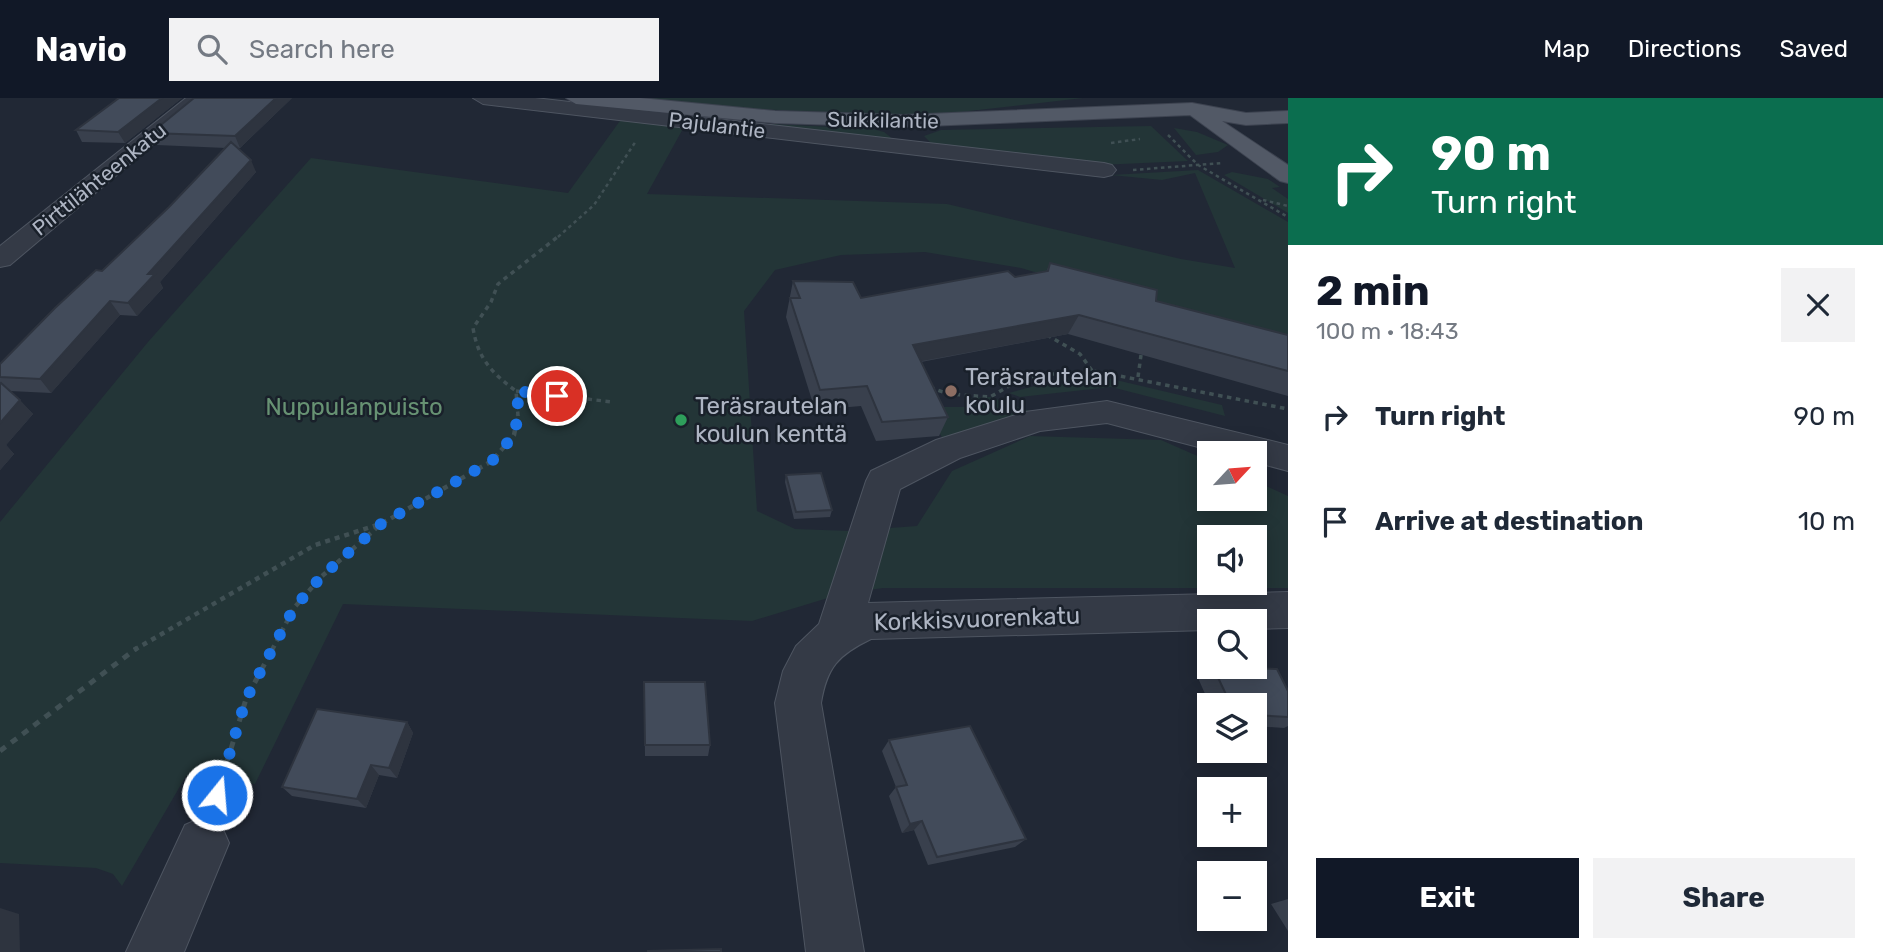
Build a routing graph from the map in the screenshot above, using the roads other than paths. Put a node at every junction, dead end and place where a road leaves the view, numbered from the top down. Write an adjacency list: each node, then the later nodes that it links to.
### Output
1 (198, 98): 14 (street, Pirttilähteenkatu)
2 (483, 98): 11 (street, Pajulantie)
3 (576, 98): 9 (main road, Suikkilantie)
4 (1288, 98): 5 (main road)
5 (1215, 100): 6 (main road); 8 (main road)
6 (1184, 104): 8 (main road); 9 (main road, Suikkilantie); 13 (main road)
7 (1288, 117): 8 (main road)
8 (1246, 119): 10 (main road)
9 (903, 121): 11 (street)
10 (1272, 137)
11 (910, 147): 12 (street, Pajulantie)
12 (1104, 170)
13 (1288, 176)
14 (0, 259)
15 (1288, 458): 17 (street)
16 (1287, 612): 17 (street, Korkkisvuorenkatu)
17 (838, 633): 20 (street, Korkkisvuorenkatu)
18 (203, 843): 19 (street)
19 (155, 952)
20 (835, 952)

